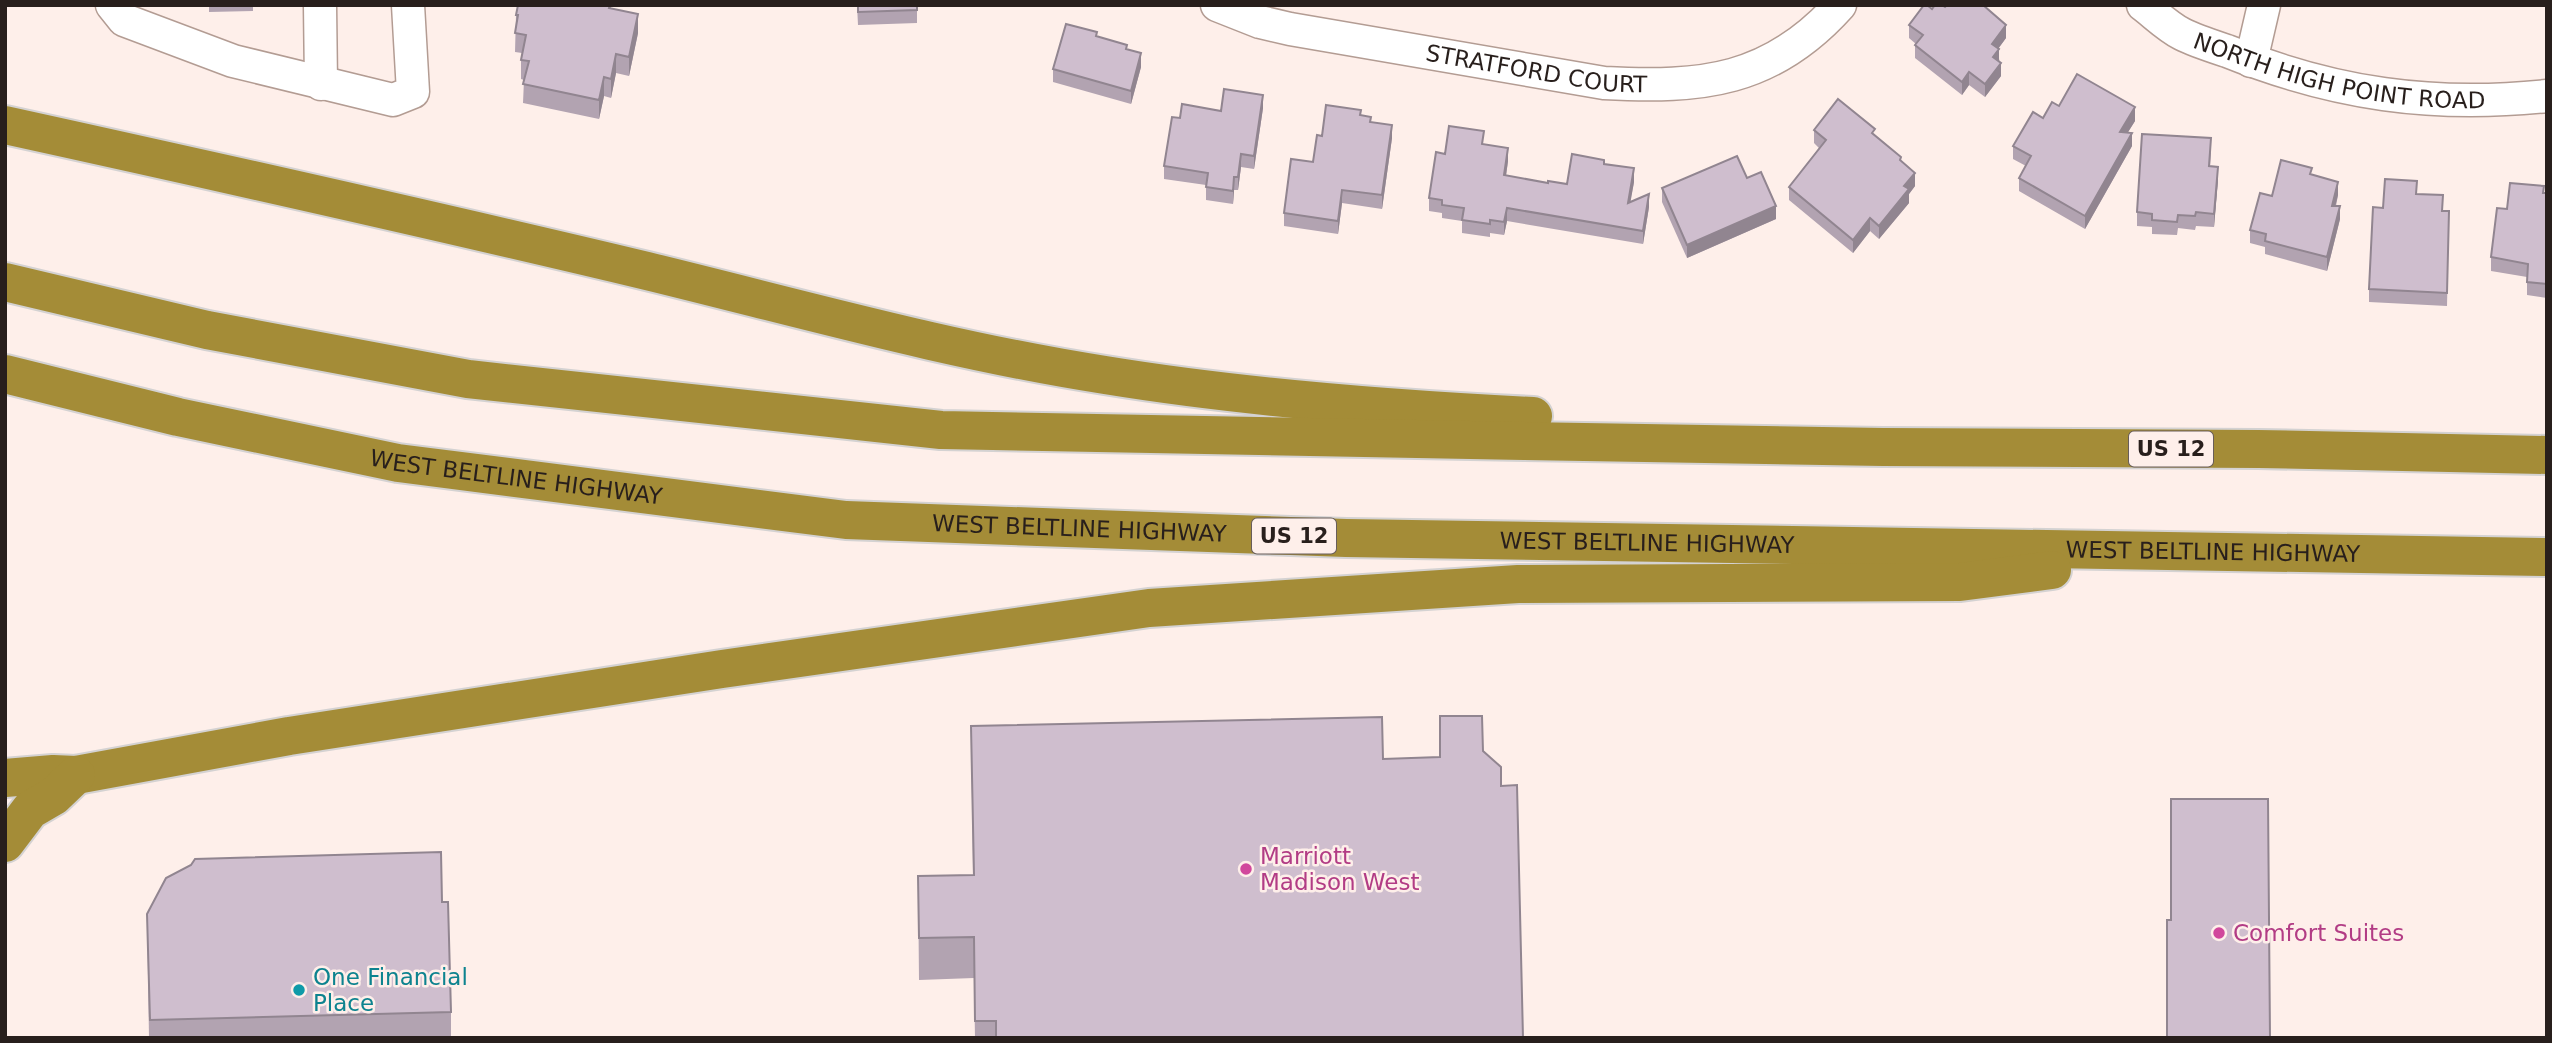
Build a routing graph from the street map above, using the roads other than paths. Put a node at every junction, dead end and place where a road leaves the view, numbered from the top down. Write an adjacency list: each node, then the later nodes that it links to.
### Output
1 (112, 5): 9 (street)
2 (320, 5): 9 (street)
3 (408, 5): 9 (street)
4 (1217, 5): 5 (street, STRATFORD COURT)
5 (1840, 5)
6 (2143, 5): 8 (street, NORTH HIGH POINT ROAD)
7 (2264, 5): 8 (street)
8 (2251, 61): 10 (street, NORTH HIGH POINT ROAD)
9 (321, 84)
10 (2547, 96)
11 (5, 125): 14 (highway)
12 (5, 282): 14 (highway, US 12)
13 (5, 374): 16 (highway, WEST BELTLINE HIGHWAY / US 12)
14 (1795, 446): 15 (highway, US 12)
15 (2547, 456)
16 (2186, 553): 17 (highway, WEST BELTLINE HIGHWAY / US 12); 18 (highway)
17 (2547, 557)
18 (76, 775): 19 (highway); 20 (highway)
19 (5, 778)
20 (5, 843)

